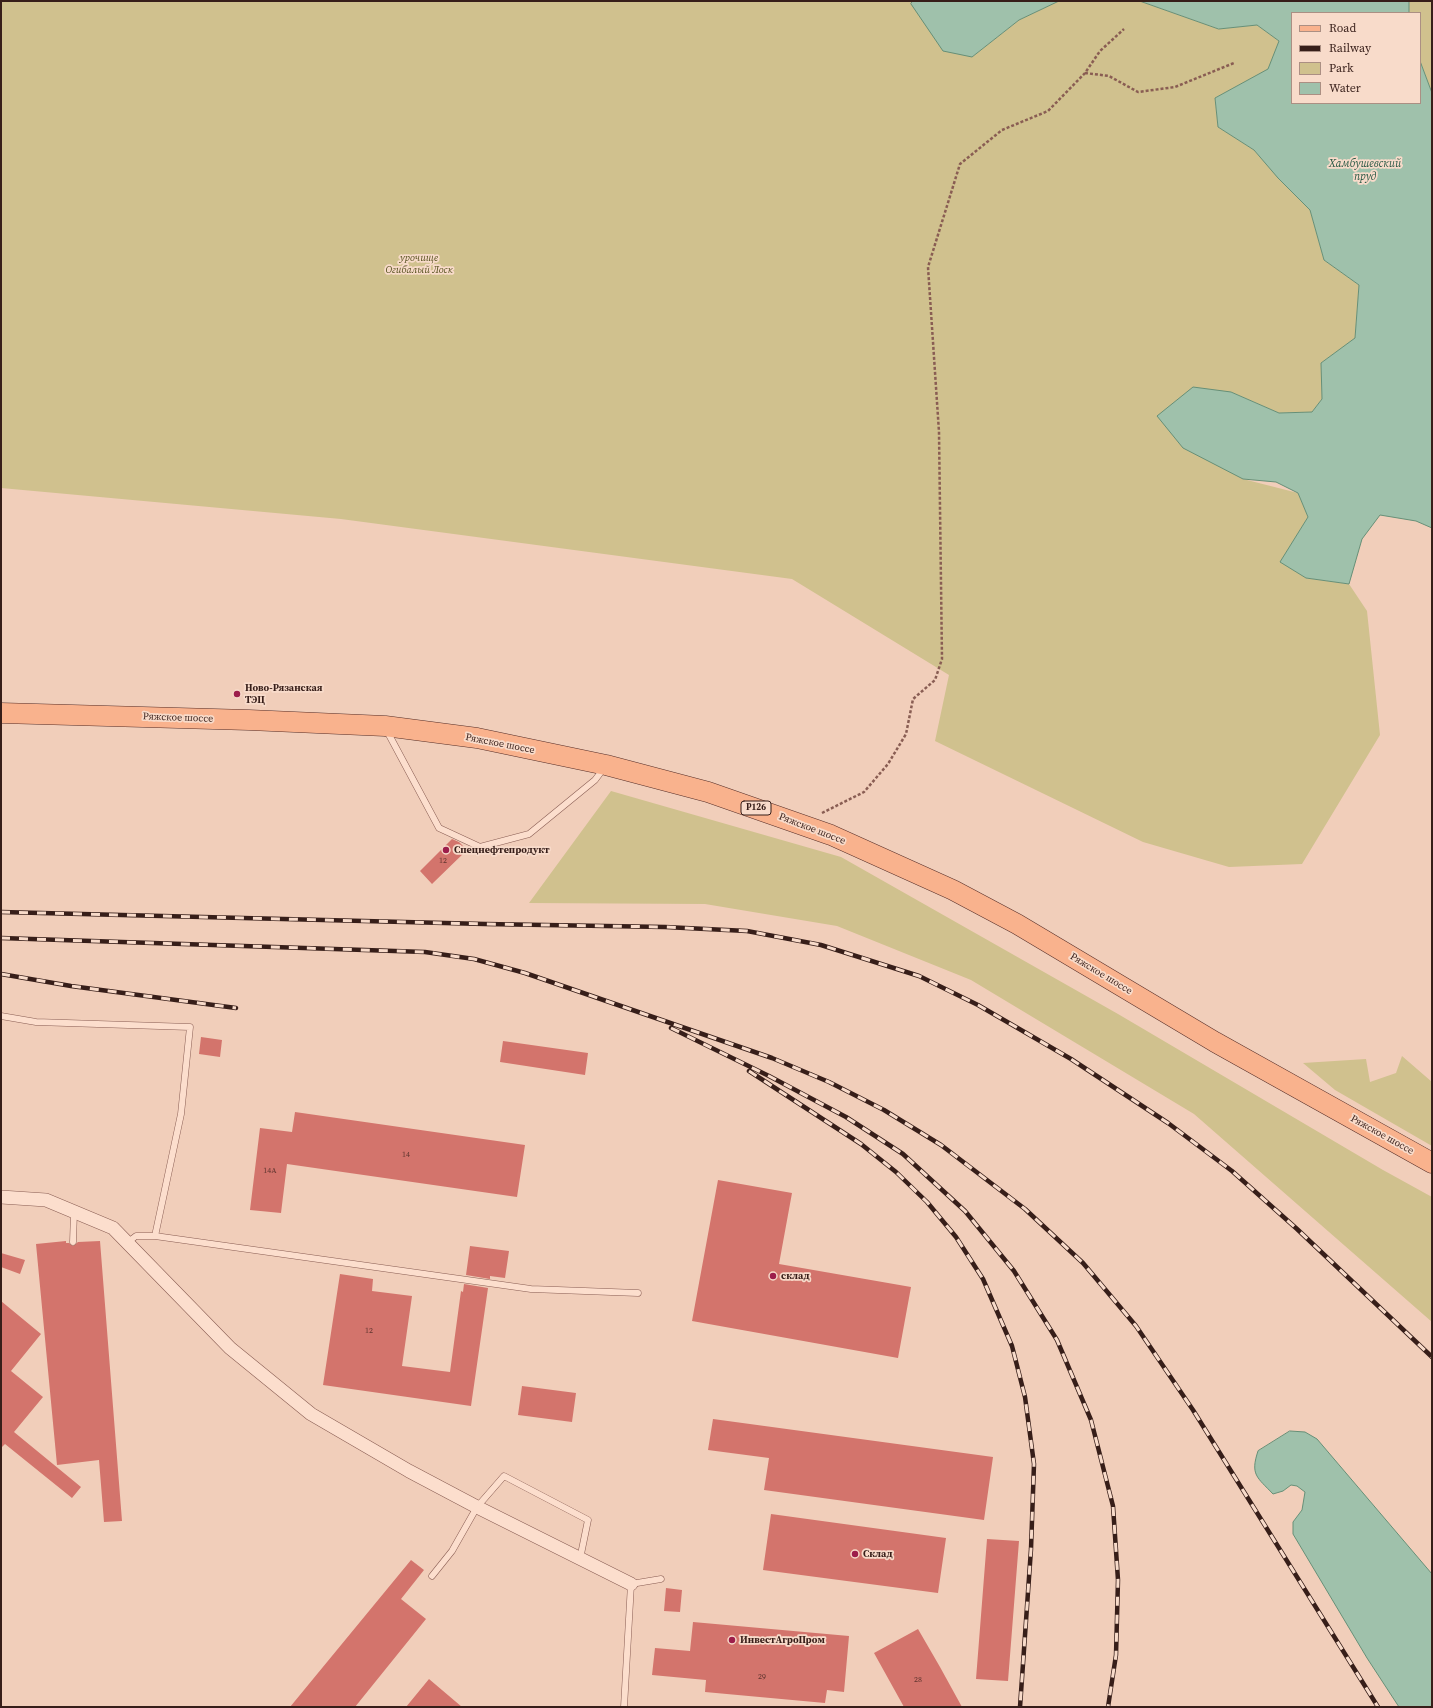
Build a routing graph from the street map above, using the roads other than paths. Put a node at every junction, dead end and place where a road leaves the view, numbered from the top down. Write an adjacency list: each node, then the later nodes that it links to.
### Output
1 (1, 713): 2 (main road, Ряжское шоссе / Р126)
2 (385, 726): 3 (main road, Ряжское шоссе / Р126); 3 (lane)
3 (606, 764): 5 (main road, Ряжское шоссе / Р126)
4 (1, 1016): 8 (lane)
5 (1432, 1163)
6 (1, 1197): 7 (street)
7 (74, 1212): 9 (lane); 10 (street)
8 (155, 1236): 10 (lane); 11 (lane)
9 (73, 1242)
10 (127, 1243): 12 (street)
11 (638, 1293)
12 (477, 1507): 13 (street); 13 (lane); 14 (lane)
13 (580, 1558): 16 (street)
14 (432, 1576)
15 (661, 1579): 16 (lane)
16 (631, 1584): 17 (lane)
17 (624, 1707)

